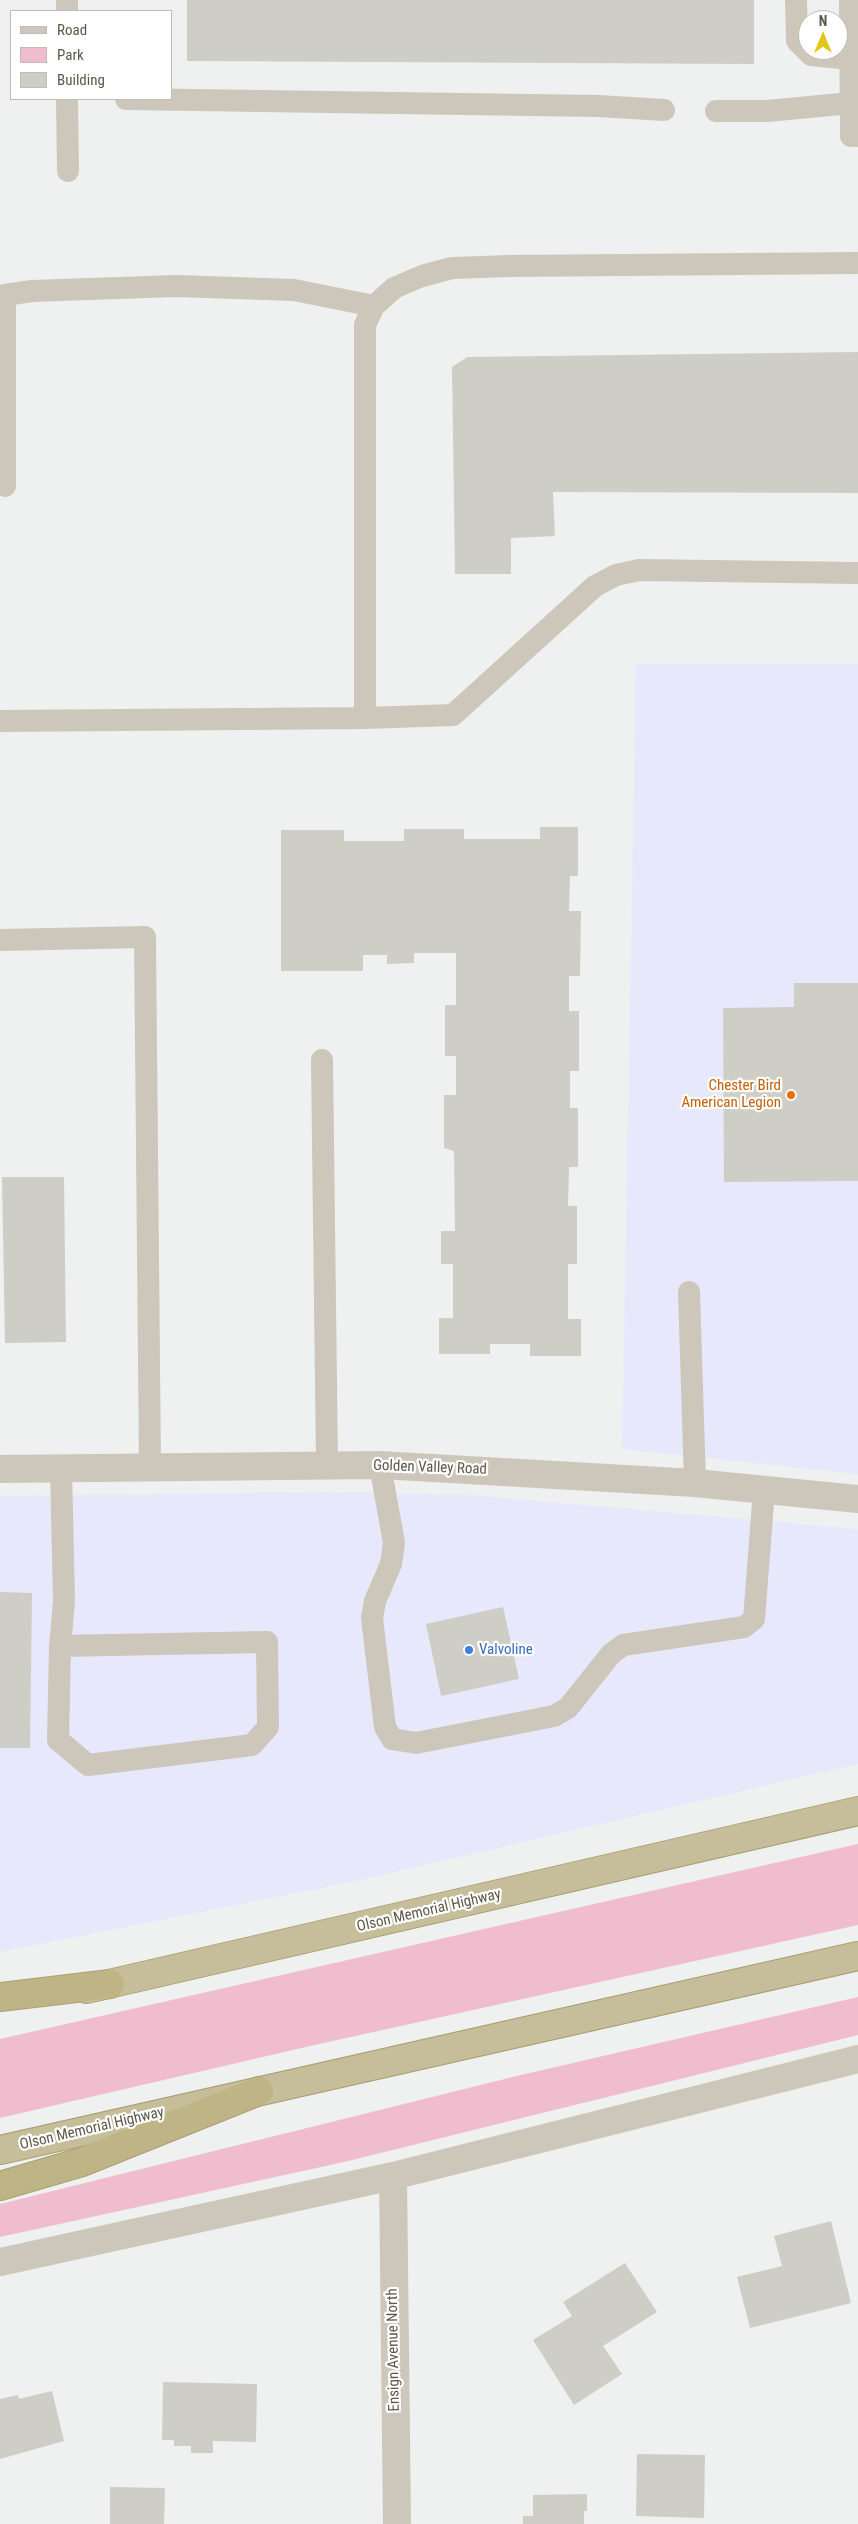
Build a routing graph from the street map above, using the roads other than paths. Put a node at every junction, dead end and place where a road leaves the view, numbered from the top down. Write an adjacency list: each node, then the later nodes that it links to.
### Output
1 (796, 0): 3 (lane)
2 (850, 0): 3 (lane)
3 (851, 59): 6 (lane)
4 (67, 100): 10 (lane)
5 (172, 100): 7 (lane)
6 (851, 103): 8 (lane); 9 (lane)
7 (664, 110)
8 (716, 111)
9 (854, 136)
10 (68, 171)
11 (858, 263): 12 (lane)
12 (374, 306): 13 (lane); 15 (lane)
13 (5, 486)
14 (858, 573): 15 (lane)
15 (365, 718): 16 (lane)
16 (0, 721)
17 (0, 940): 21 (lane)
18 (322, 1060): 22 (lane)
19 (689, 1292): 25 (lane)
20 (380, 1465): 22 (street, Golden Valley Road); 25 (street, Golden Valley Road); 26 (lane)
21 (150, 1466): 22 (street, Golden Valley Road); 23 (street, Golden Valley Road)
22 (327, 1466)
23 (61, 1468): 24 (street, Golden Valley Road); 28 (lane)
24 (0, 1469)
25 (696, 1483): 26 (street, Golden Valley Road)
26 (764, 1490): 27 (street, Golden Valley Road)
27 (858, 1499)
28 (60, 1646): 28 (lane)
29 (858, 1811): 31 (highway, Olson Memorial Highway)
30 (858, 1956): 35 (highway, Olson Memorial Highway)
31 (110, 1984): 32 (highway); 33 (highway, Olson Memorial Highway)
32 (0, 1998)
33 (0, 2009)
34 (858, 2059): 37 (street)
35 (259, 2091): 36 (highway, Olson Memorial Highway); 38 (highway)
36 (0, 2150)
37 (393, 2176): 39 (street); 40 (street, Ensign Avenue North)
38 (0, 2186)
39 (0, 2262)
40 (397, 2524)

